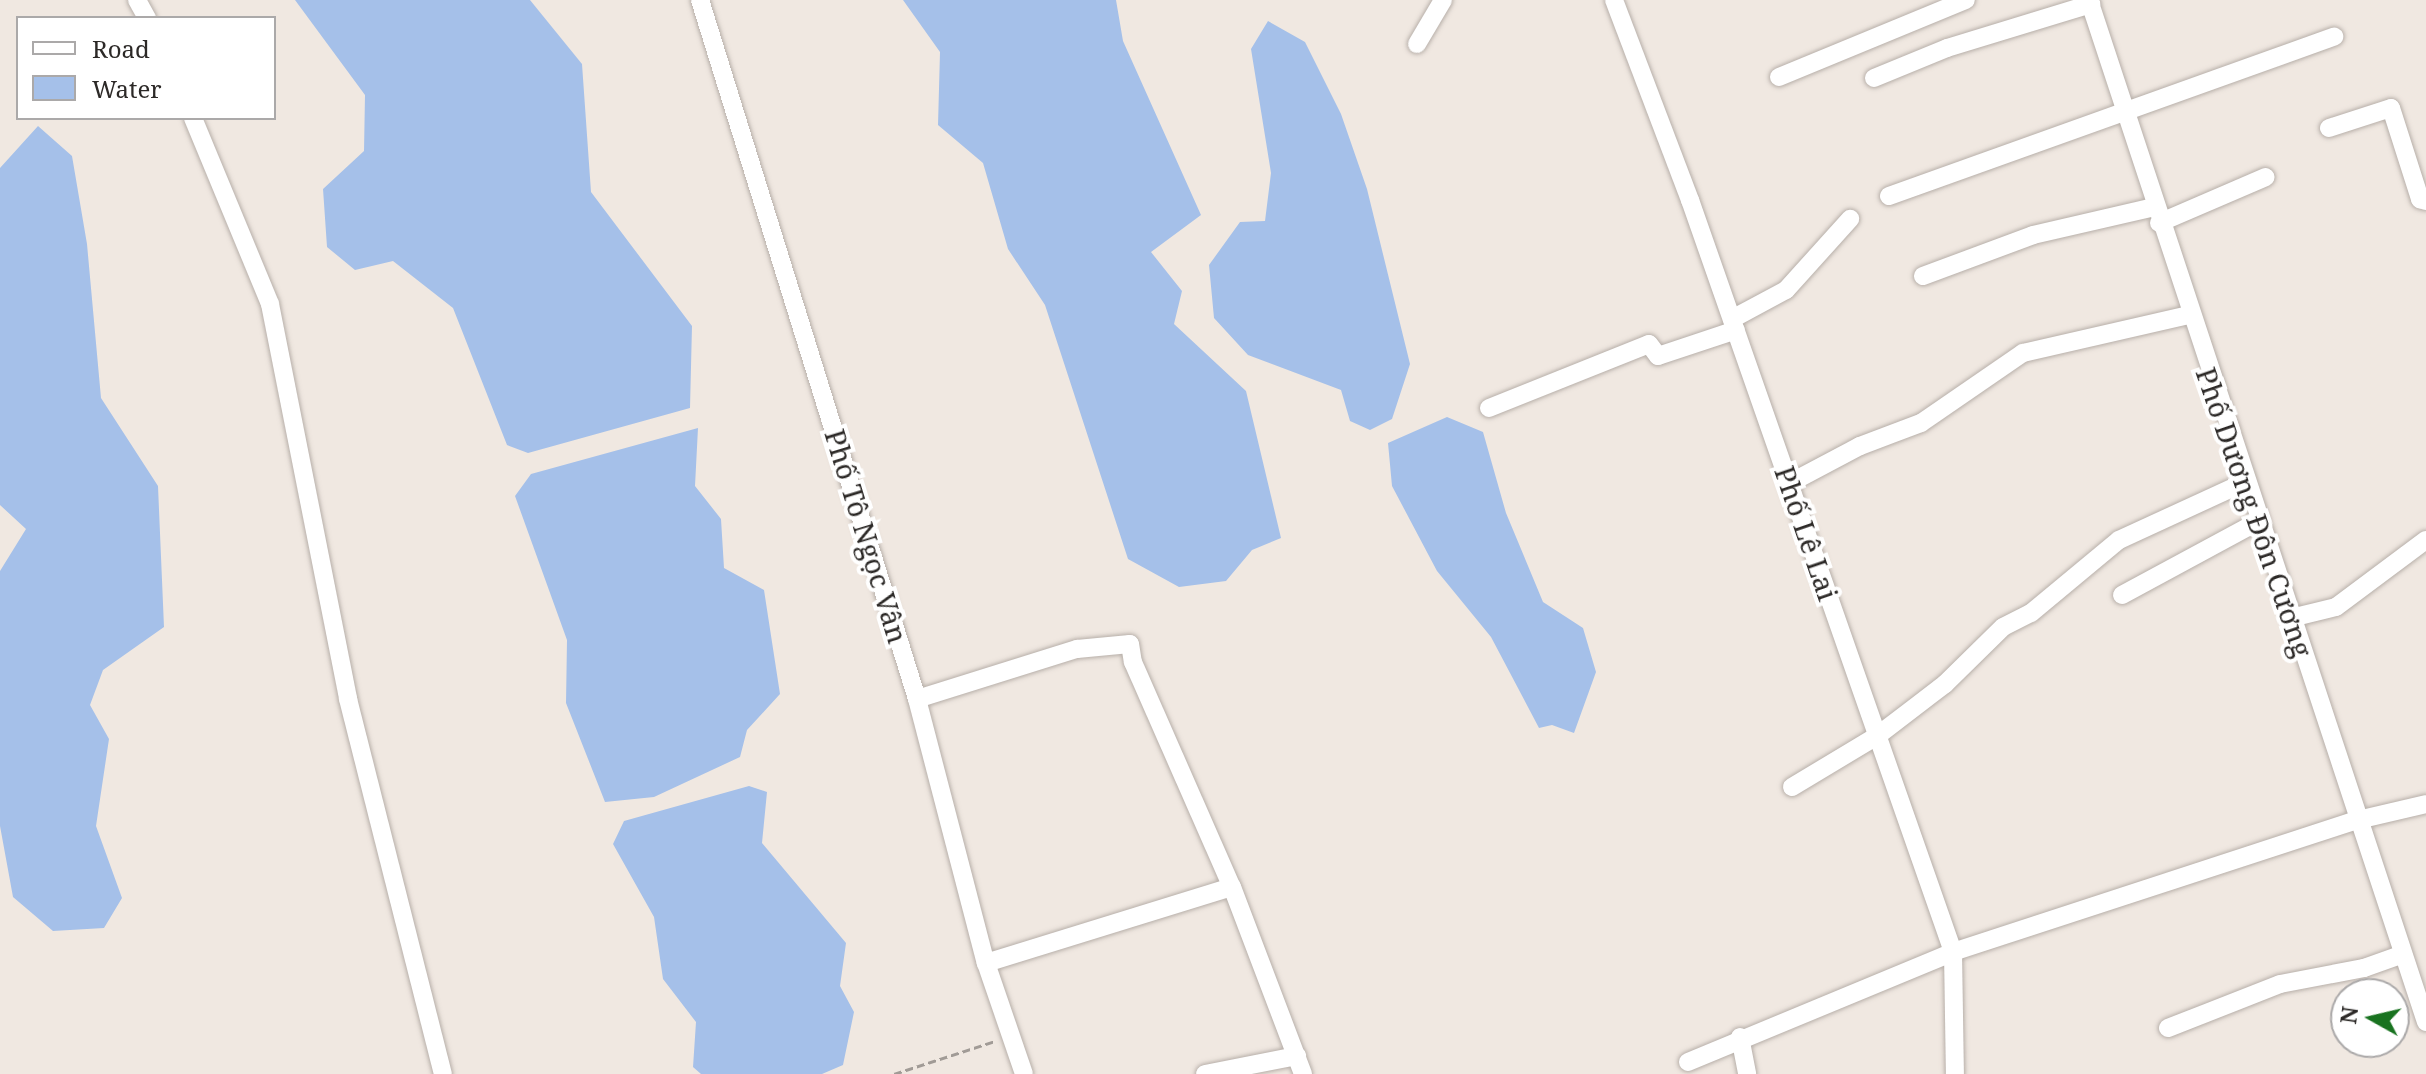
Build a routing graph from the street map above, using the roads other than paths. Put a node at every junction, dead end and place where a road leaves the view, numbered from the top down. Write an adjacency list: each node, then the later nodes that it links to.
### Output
1 (700, 0): 28 (street, Phố Tô Ngọc Vân)
2 (1443, 0): 7 (street)
3 (1614, 0): 20 (street, Phố Lê Lai)
4 (1966, 0): 8 (street)
5 (2090, 2): 9 (street); 10 (street, Phố Dương Đôn Cương)
6 (2334, 37): 10 (street)
7 (1417, 44)
8 (1779, 77)
9 (1874, 78)
10 (2124, 115): 14 (street); 16 (street, Phố Dương Đôn Cương)
11 (194, 120): 42 (street)
12 (2329, 128): 15 (street)
13 (2266, 177): 16 (street)
14 (1889, 196)
15 (2426, 201)
16 (2157, 215): 18 (street); 19 (street, Phố Dương Đôn Cương)
17 (1850, 219): 20 (street)
18 (1923, 276)
19 (2189, 315): 22 (street, Phố Dương Đôn Cương); 23 (street)
20 (1734, 324): 21 (street); 23 (street, Phố Lê Lai)
21 (1489, 408)
22 (2245, 482): 24 (street, Phố Dương Đôn Cương); 29 (street)
23 (1790, 483): 29 (street, Phố Lê Lai)
24 (2259, 521): 26 (street); 27 (street, Phố Dương Đôn Cương)
25 (2426, 540): 27 (street)
26 (2122, 595)
27 (2291, 618): 32 (street, Phố Dương Đôn Cương)
28 (917, 699): 33 (street); 36 (street, Phố Tô Ngọc Vân)
29 (1877, 736): 30 (street); 34 (street, Phố Lê Lai)
30 (1792, 787)
31 (2426, 804): 32 (street)
32 (2358, 820): 34 (street); 35 (street, Phố Dương Đôn Cương)
33 (1232, 887): 36 (street); 40 (street)
34 (1953, 952): 39 (street); 47 (street, Phố Lê Lai)
35 (2403, 954): 37 (street, Phố Dương Đôn Cương); 38 (street)
36 (986, 963): 43 (street, Phố Tô Ngọc Vân)
37 (2426, 1022)
38 (2168, 1028)
39 (1740, 1037): 41 (street); 46 (street)
40 (1297, 1056): 44 (street); 45 (street)
41 (1688, 1062)
42 (443, 1074)
43 (1024, 1074)
44 (1205, 1074)
45 (1303, 1074)
46 (1747, 1074)
47 (1955, 1074)

